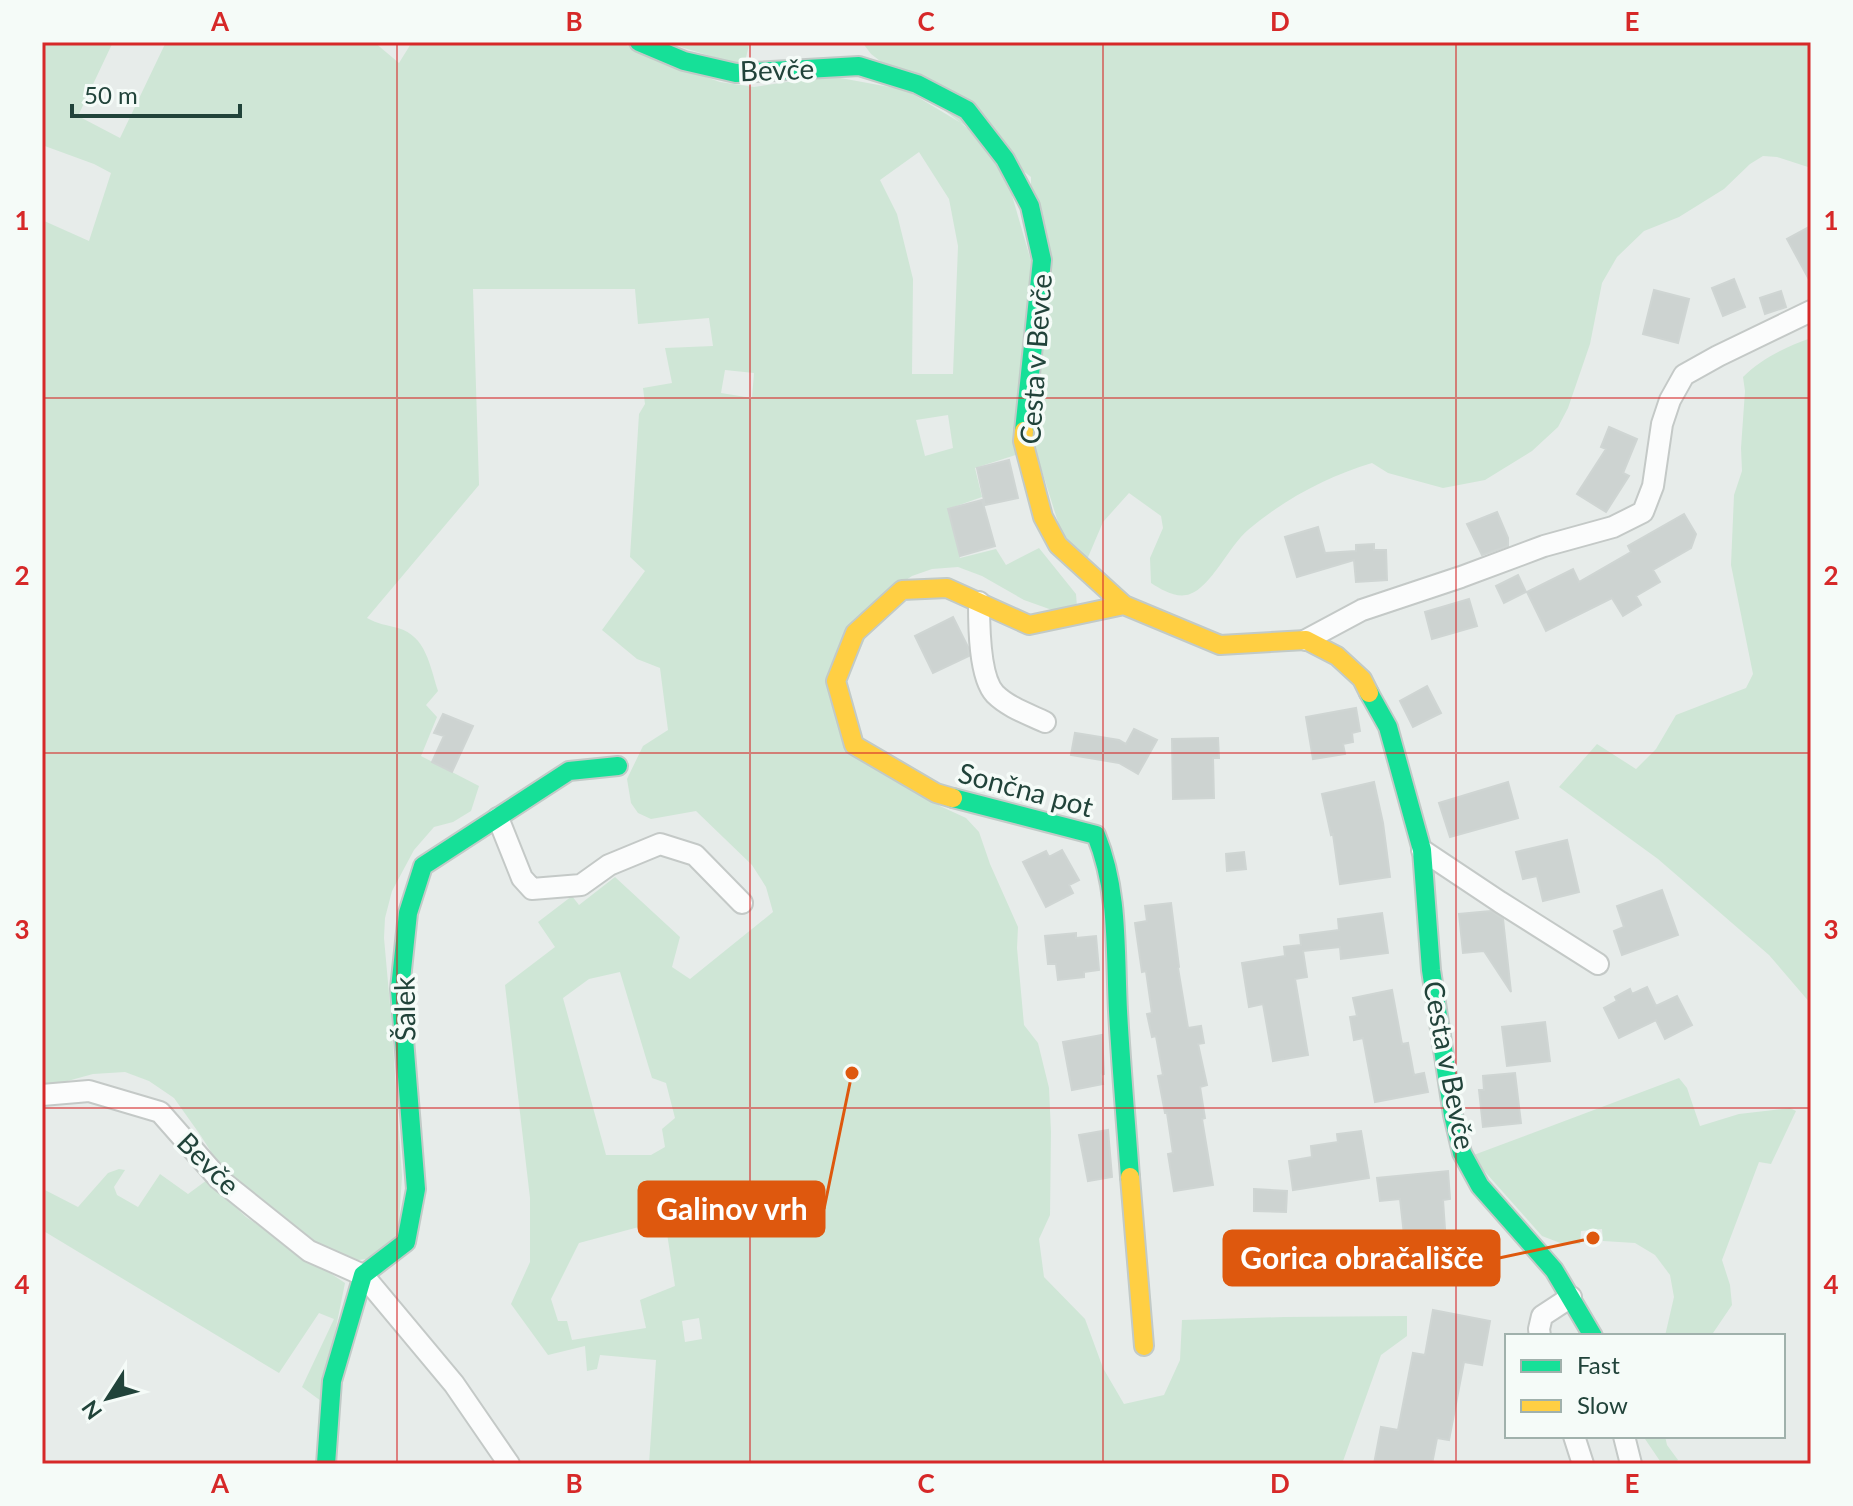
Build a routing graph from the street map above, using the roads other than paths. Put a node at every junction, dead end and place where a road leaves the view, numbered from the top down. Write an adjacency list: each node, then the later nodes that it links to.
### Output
1 (639, 42): 2 (street, Bevče)
2 (917, 84): 5 (street, Cesta v Bevče)
3 (1811, 311): 6 (street, Cesta v Bevče)
4 (979, 602): 5 (street, Sončna pot); 7 (street); 18 (street, Sončna pot)
5 (1124, 605): 6 (street, Cesta v Bevče)
6 (1306, 640): 10 (street, Cesta v Bevče)
7 (1045, 722)
8 (618, 766): 9 (street, Šalek)
9 (498, 818): 11 (street); 14 (street, Šalek)
10 (1422, 850): 12 (street); 15 (street, Cesta v Bevče)
11 (742, 903)
12 (1598, 964)
13 (42, 1095): 14 (street, Bevče)
14 (363, 1275): 21 (street); 22 (street)
15 (1571, 1297): 16 (street); 17 (street, Cesta v Bevče)
16 (1540, 1334)
17 (1592, 1334)
18 (1144, 1346)
19 (1575, 1438): 23 (street)
20 (1624, 1438): 24 (street)
21 (326, 1464)
22 (509, 1464)
23 (1583, 1464)
24 (1631, 1464)

